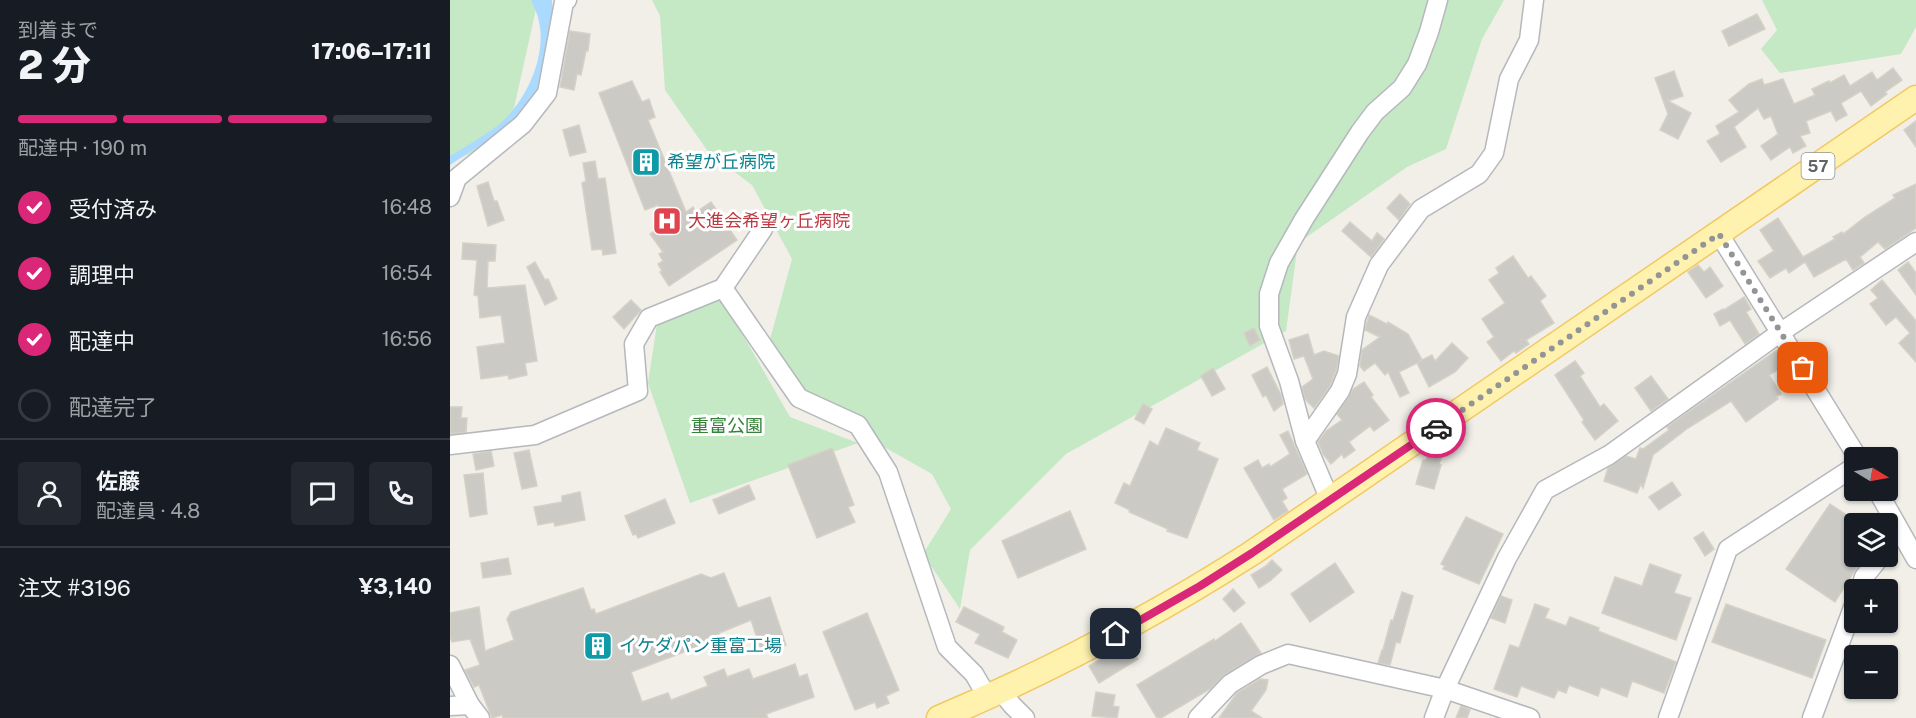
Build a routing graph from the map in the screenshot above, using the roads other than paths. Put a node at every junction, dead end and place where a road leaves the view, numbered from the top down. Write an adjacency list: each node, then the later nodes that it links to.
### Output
1 (567, 0): 5 (street)
2 (1438, 0): 11 (street)
3 (1534, 0): 11 (street)
4 (1913, 105): 7 (main road, 57)
5 (450, 197)
6 (763, 229): 9 (street)
7 (1719, 234): 10 (street); 15 (main road, 57)
8 (1916, 243): 10 (street)
9 (723, 288): 12 (street); 23 (street)
10 (1781, 332): 13 (street); 22 (street)
11 (1305, 441): 15 (street)
12 (450, 445)
13 (1851, 447)
14 (1844, 474): 31 (street)
15 (1330, 500): 23 (main road, 57)
16 (1883, 501): 17 (street)
17 (1906, 542): 18 (street); 19 (street)
18 (1898, 547)
19 (1916, 559)
20 (1844, 631): 32 (street)
21 (450, 665): 25 (street)
22 (1445, 689): 28 (street); 29 (street); 30 (street)
23 (994, 694): 26 (main road, 57); 27 (street)
24 (450, 706): 25 (street)
25 (475, 711)
26 (939, 718)
27 (1025, 718)
28 (1198, 718)
29 (1434, 718)
30 (1530, 718)
31 (1668, 718)
32 (1812, 718)

